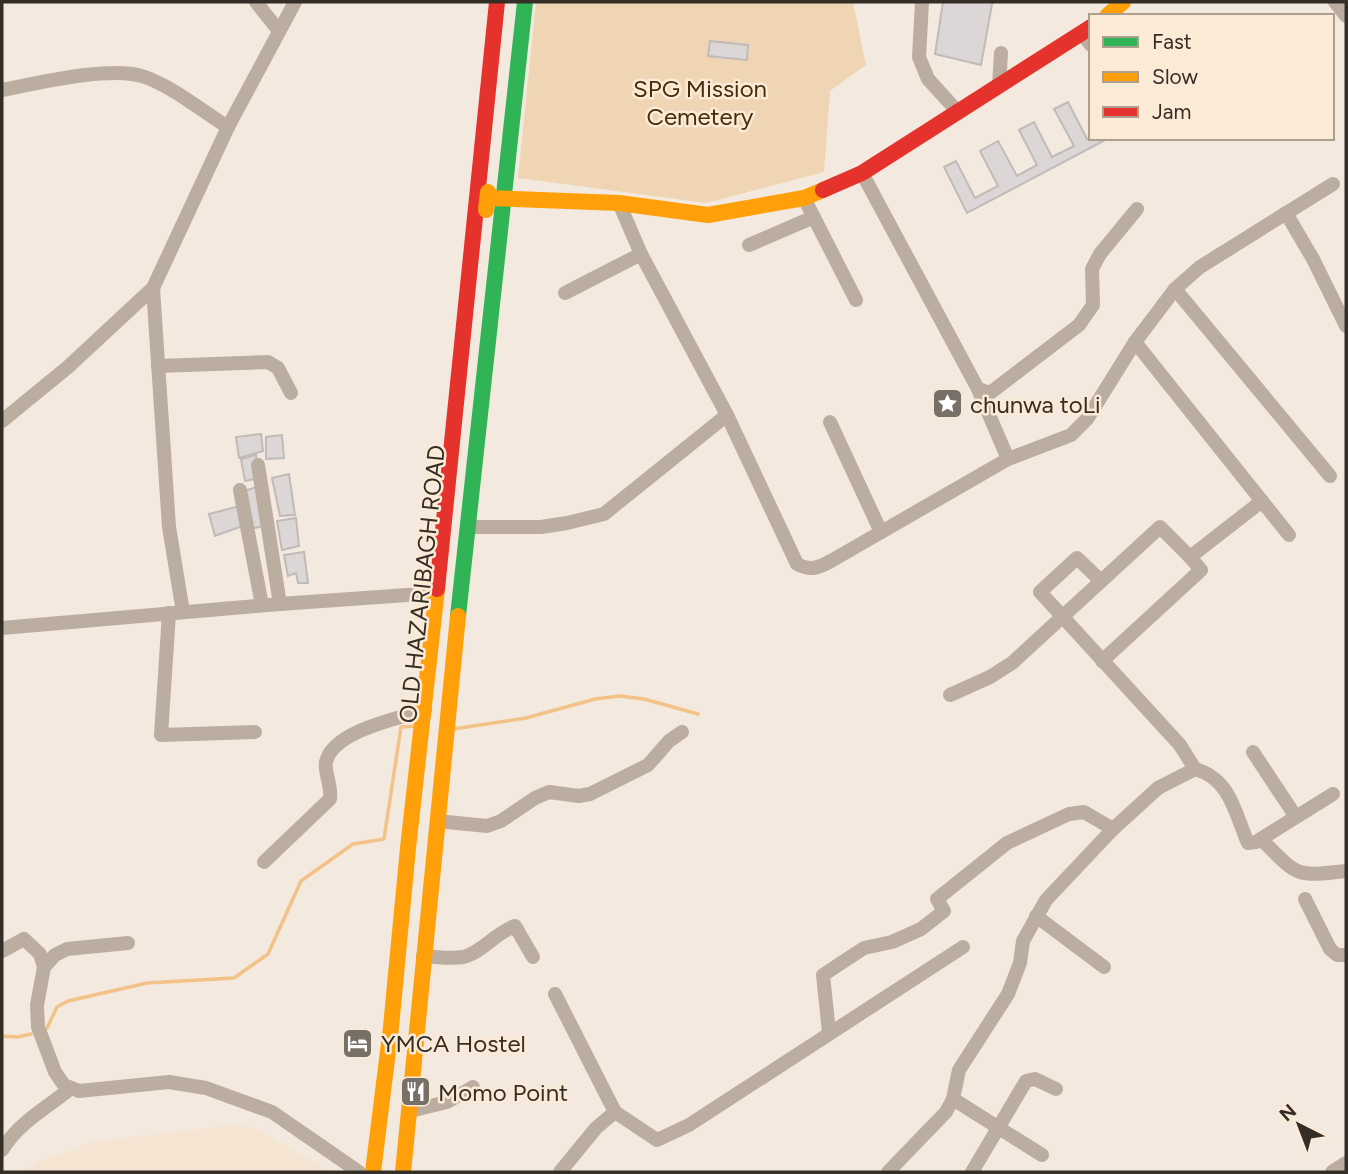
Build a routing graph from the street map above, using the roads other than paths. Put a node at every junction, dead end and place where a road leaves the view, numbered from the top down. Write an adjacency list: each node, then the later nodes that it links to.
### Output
1 (256, 2): 12 (street)
2 (295, 2): 12 (street)
3 (497, 2): 22 (street)
4 (508, 2): 22 (street, OLD HAZARIBAGH ROAD)
5 (516, 2): 22 (street, OLD HAZARIBAGH ROAD)
6 (526, 2): 22 (street)
7 (922, 2): 17 (street)
8 (1123, 2): 10 (street)
9 (1335, 2): 11 (street)
10 (1109, 14)
11 (1346, 16)
12 (279, 32): 18 (street)
13 (1088, 35): 15 (street)
14 (1001, 53): 15 (street)
15 (999, 86): 17 (street)
16 (2, 90): 18 (street)
17 (958, 112): 19 (street)
18 (228, 127): 29 (street)
19 (862, 173): 21 (street); 36 (street)
20 (1333, 184): 25 (street)
21 (804, 198): 23 (street); 26 (street)
22 (490, 200): 23 (street); 46 (street); 51 (street); 59 (street, OLD HAZARIBAGH ROAD)
23 (619, 203): 28 (street)
24 (1137, 209): 36 (street)
25 (1286, 213): 30 (street); 33 (street)
26 (814, 216): 27 (street); 32 (street)
27 (749, 245)
28 (641, 254): 31 (street); 38 (street)
29 (153, 288): 35 (street); 39 (street)
30 (1175, 289): 34 (street); 43 (street)
31 (565, 293)
32 (856, 300)
33 (1346, 326)
34 (1135, 342): 41 (street); 45 (street)
35 (158, 366): 37 (street); 54 (street)
36 (978, 389): 41 (street)
37 (291, 393)
38 (727, 415): 46 (street); 47 (street)
39 (2, 421)
40 (830, 422): 47 (street)
41 (1008, 459): 47 (street)
42 (258, 465): 52 (street)
43 (1330, 476)
44 (240, 490): 53 (street)
45 (1262, 501): 48 (street); 49 (street)
46 (467, 527): 59 (street)
47 (881, 532)
48 (1289, 535)
49 (1190, 557): 50 (street); 57 (street)
50 (1101, 581): 55 (street); 55 (street)
51 (435, 593): 52 (street); 59 (street)
52 (280, 604): 53 (street)
53 (262, 605): 54 (street)
54 (176, 612): 56 (street); 60 (street)
55 (1062, 617): 57 (street); 58 (street)
56 (2, 628)
57 (1102, 661): 63 (street)
58 (950, 695)
59 (433, 726): 66 (street); 69 (street); 94 (street); 95 (street, OLD HAZARIBAGH ROAD); 96 (street, OLD HAZARIBAGH ROAD)
60 (255, 732)
61 (682, 732): 66 (street)
62 (1253, 752): 65 (street)
63 (1195, 769): 67 (street); 68 (street)
64 (1332, 794): 65 (street)
65 (1296, 817): 68 (street)
66 (437, 821): 76 (street)
67 (1113, 829): 72 (street); 82 (street)
68 (1261, 839): 70 (street)
69 (264, 862)
70 (1346, 871)
71 (1306, 899): 77 (street)
72 (1036, 916): 80 (street); 86 (street)
73 (128, 943): 79 (street)
74 (963, 947): 82 (street)
75 (2, 951): 79 (street)
76 (423, 956): 78 (street); 87 (street)
77 (1346, 956)
78 (533, 957)
79 (44, 967): 84 (street)
80 (1104, 967)
81 (555, 994): 88 (street)
82 (829, 1032): 88 (street)
83 (473, 1087): 87 (street)
84 (71, 1088): 90 (street); 93 (street)
85 (1056, 1089): 89 (street)
86 (953, 1099): 89 (street); 99 (street)
87 (410, 1111): 97 (street)
88 (615, 1112): 98 (street)
89 (997, 1127): 91 (street); 100 (street)
90 (2, 1150)
91 (1042, 1155)
92 (1346, 1163): 101 (street)
93 (359, 1172)
94 (373, 1172)
95 (386, 1172)
96 (396, 1172)
97 (403, 1172)
98 (560, 1172)
99 (888, 1172)
100 (972, 1172)
101 (1332, 1172)

